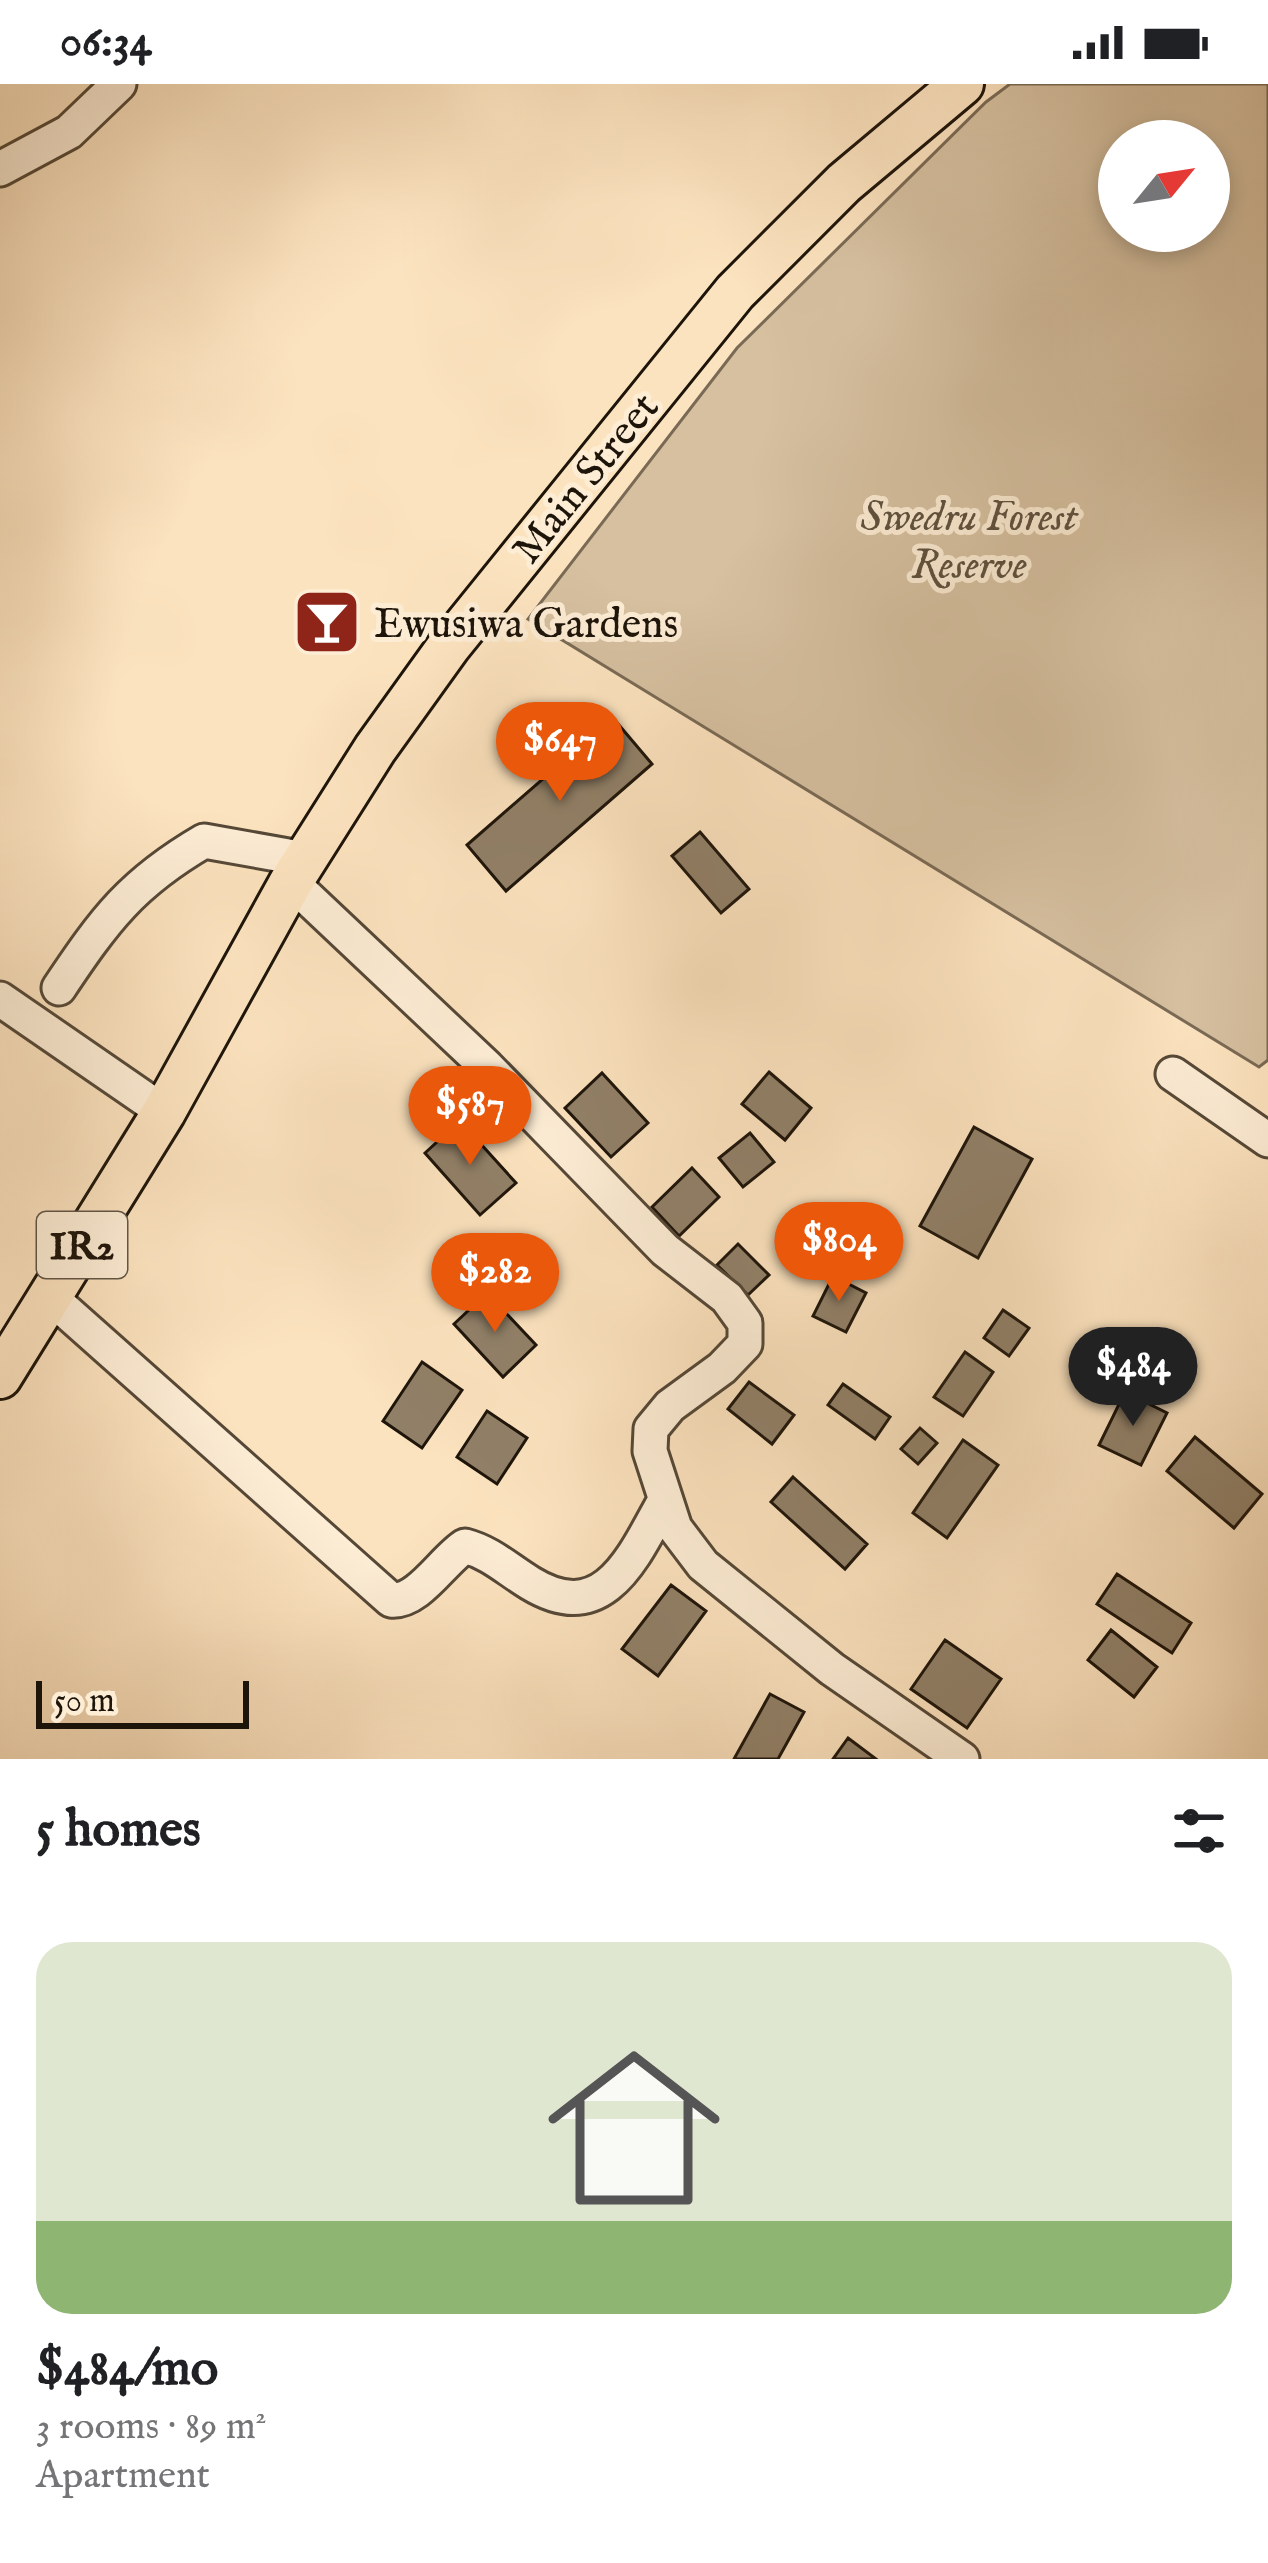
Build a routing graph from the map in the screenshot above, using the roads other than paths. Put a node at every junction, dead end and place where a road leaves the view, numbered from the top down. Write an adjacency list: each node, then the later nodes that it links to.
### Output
1 (119, 84): 3 (street)
2 (962, 84): 4 (main road, Main Street / IR2)
3 (0, 169)
4 (298, 870): 5 (street); 8 (main road, Main Street / IR2); 12 (street)
5 (59, 988)
6 (0, 999): 8 (street)
7 (1172, 1074): 9 (street)
8 (164, 1112): 10 (main road, IR2)
9 (1268, 1140)
10 (49, 1297): 11 (main road, IR2); 12 (street)
11 (0, 1377)
12 (664, 1500): 13 (street)
13 (962, 1759)

